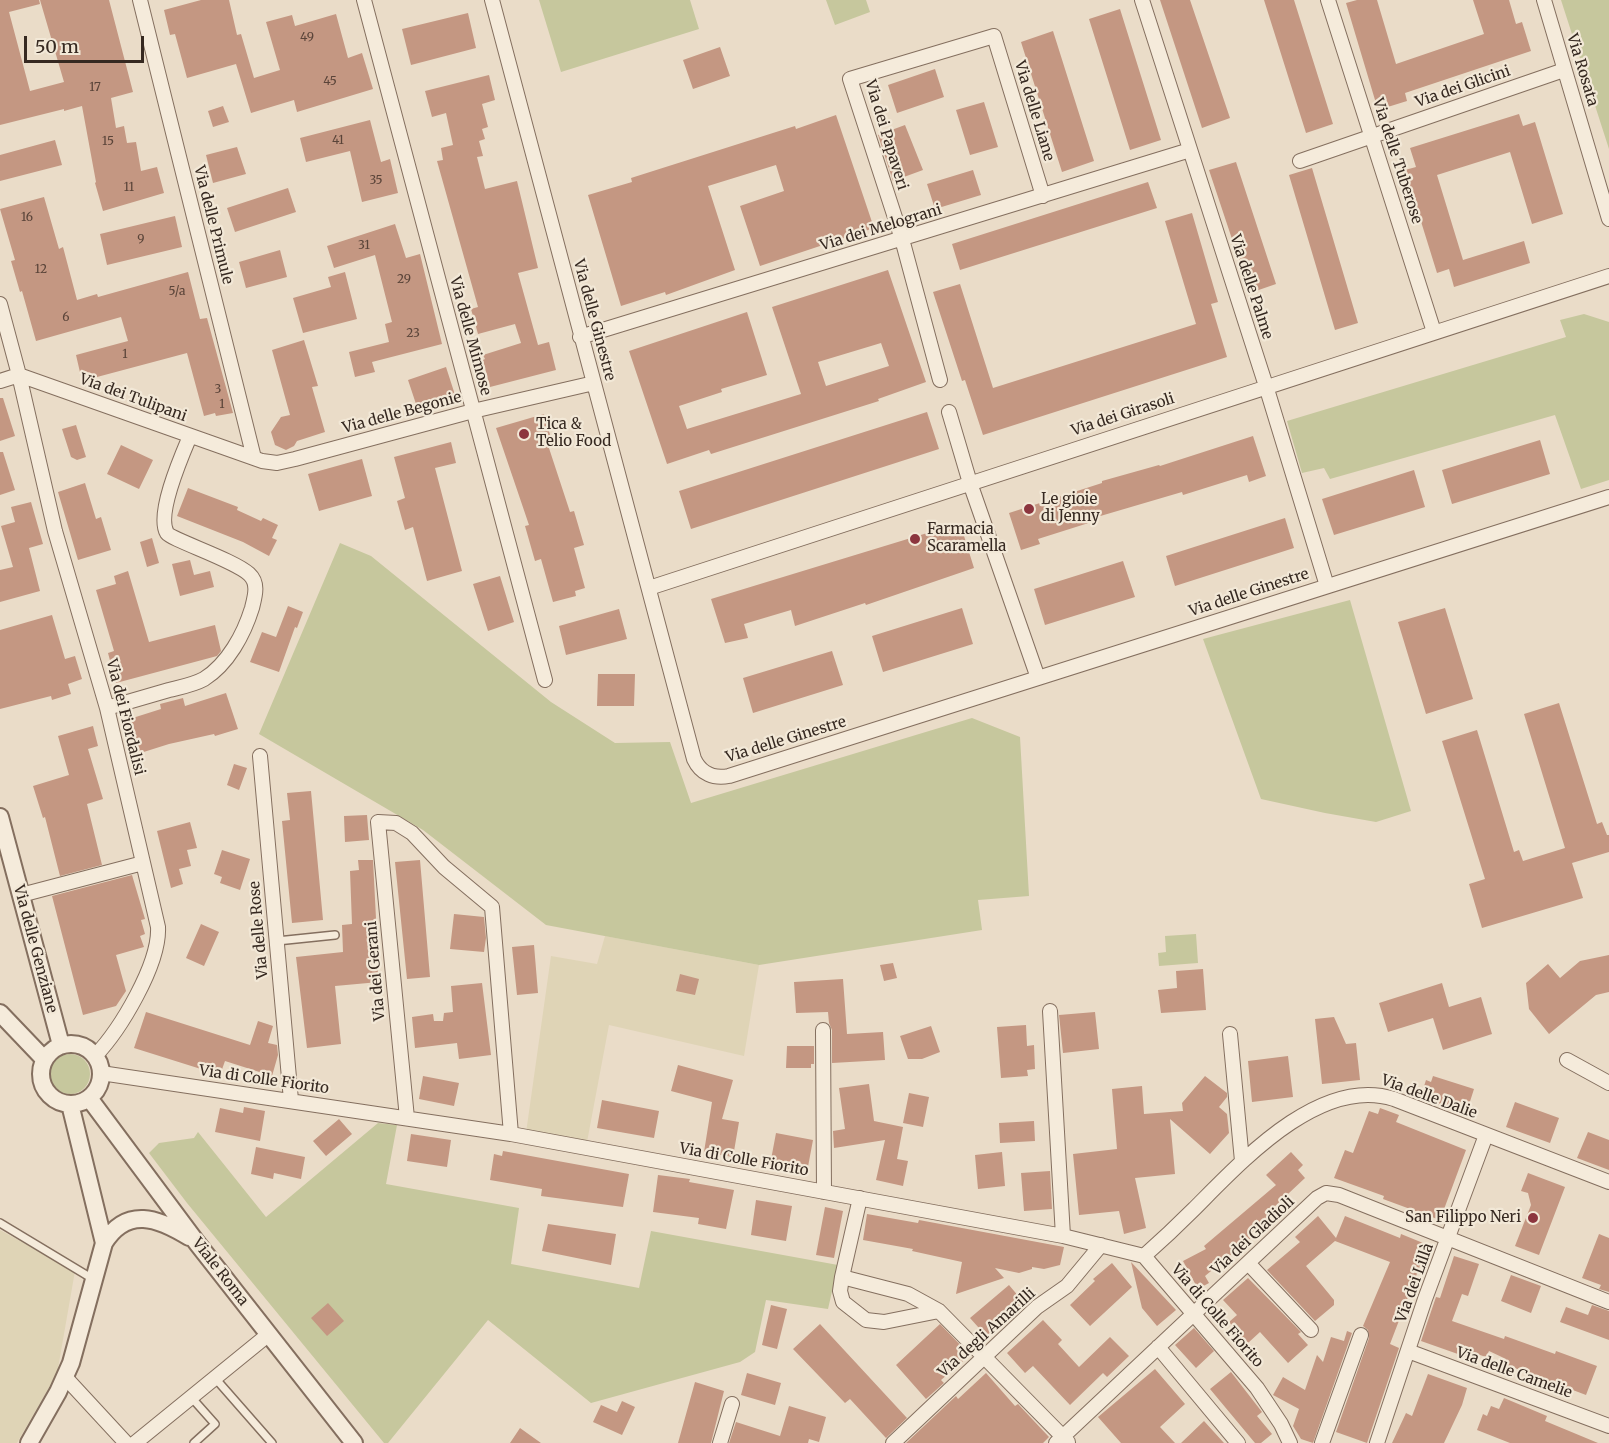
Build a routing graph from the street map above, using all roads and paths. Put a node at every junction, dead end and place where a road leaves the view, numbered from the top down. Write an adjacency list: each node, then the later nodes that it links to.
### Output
1 (140, 0): 27 (street, Via delle Primule)
2 (364, 0): 24 (street, Via delle Mimose)
3 (492, 0): 18 (street, Via delle Ginestre)
4 (1142, 0): 10 (street, Via delle Palme)
5 (1328, 0): 9 (street, Via delle Tuberose)
6 (1544, 0): 8 (street, Via Rosata)
7 (994, 36): 12 (street, Via delle Liane); 14 (street, Via dei Papaveri)
8 (1564, 70): 9 (street, Via dei Glicini); 13 (street, Via Rosata)
9 (1371, 135): 11 (street, Via dei Glicini); 17 (street, Via delle Tuberose)
10 (1190, 150): 12 (street, Via dei Melograni); 23 (street, Via delle Palme)
11 (1300, 161)
12 (1042, 196): 14 (street, Via dei Melograni)
13 (1609, 219)
14 (902, 239): 18 (street, Via dei Melograni); 20 (street)
15 (1609, 276): 17 (street, Via dei Girasoli)
16 (0, 304): 19 (street, Via dei Fiordalisi)
17 (1434, 332): 23 (street, Via dei Girasoli)
18 (580, 337): 22 (street, Via delle Ginestre)
19 (20, 375): 21 (street); 26 (street, Via dei Tulipani); 34 (street, Via dei Fiordalisi)
20 (940, 380)
21 (0, 381)
22 (594, 383): 24 (street, Via delle Begonie); 31 (street, Via delle Ginestre)
23 (1266, 386): 28 (street, Via dei Girasoli); 30 (street, Via delle Palme)
24 (473, 411): 27 (street, Via delle Begonie); 33 (street, Via delle Mimose)
25 (949, 412): 28 (street)
26 (190, 436): 27 (street, Via dei Tulipani); 34 (street)
27 (254, 458)
28 (970, 483): 31 (street, Via dei Girasoli); 32 (street)
29 (1609, 497): 30 (street, Via delle Ginestre)
30 (1327, 586): 32 (street, Via delle Ginestre)
31 (649, 588): 32 (street, Via delle Ginestre)
32 (1038, 678)
33 (545, 680)
34 (107, 708): 37 (street, Via dei Fiordalisi)
35 (260, 756): 40 (street, Via delle Rose)
36 (0, 817): 38 (street, Via delle Genziane)
37 (143, 863): 38 (street); 46 (street, Via dei Fiordalisi)
38 (21, 895): 45 (street, Via delle Genziane)
39 (335, 935): 40 (lane)
40 (277, 941): 52 (street, Via delle Rose)
41 (1050, 1011): 62 (street)
42 (0, 1013): 47 (street)
43 (823, 1030): 59 (street)
44 (1230, 1034): 57 (street)
45 (61, 1045): 46 (street); 47 (street)
46 (95, 1056): 49 (street)
47 (44, 1059): 53 (street)
48 (1568, 1060): 50 (street)
49 (101, 1073): 51 (street); 52 (street, Via di Colle Fiorito)
50 (1609, 1083)
51 (89, 1098): 53 (street); 65 (street, Viale Roma)
52 (291, 1100): 54 (street, Via di Colle Fiorito)
53 (70, 1104): 64 (street)
54 (407, 1118): 55 (street, Via di Colle Fiorito); 55 (street, Via dei Gerani)
55 (511, 1134): 59 (street, Via di Colle Fiorito)
56 (1486, 1135): 57 (street, Via delle Dalie); 58 (street, Via delle Dalie); 63 (street, Via dei Lillà)
57 (1242, 1161): 67 (street, Via delle Dalie)
58 (1609, 1182)
59 (824, 1192): 60 (street, Via di Colle Fiorito)
60 (860, 1198): 62 (street, Via di Colle Fiorito); 69 (street)
61 (0, 1224): 70 (lane)
62 (1063, 1236): 66 (street, Via di Colle Fiorito)
63 (1449, 1239): 68 (street, Via dei Gladioli); 71 (street); 78 (street, Via dei Lillà)
64 (104, 1243): 65 (street); 70 (street)
65 (197, 1243): 75 (street, Viale Roma)
66 (1101, 1245): 67 (street, Via di Colle Fiorito); 79 (street, Via degli Amarilli)
67 (1144, 1256): 73 (street, Via di Colle Fiorito)
68 (1248, 1263): 73 (street, Via dei Gladioli); 74 (street)
69 (842, 1277): 72 (street); 72 (street)
70 (95, 1280): 80 (street)
71 (1609, 1302)
72 (939, 1311): 79 (street)
73 (1194, 1313): 77 (street, Via dei Gladioli); 95 (street, Via di Colle Fiorito)
74 (1311, 1330)
75 (269, 1334): 81 (street); 91 (street, Viale Roma)
76 (1361, 1335): 96 (street)
77 (1158, 1347): 85 (street, Via dei Gladioli); 94 (street)
78 (1408, 1351): 84 (street, Via delle Camelie); 97 (street, Via dei Lillà)
79 (985, 1356): 85 (street); 93 (street, Via degli Amarilli)
80 (65, 1377): 86 (street); 87 (street)
81 (215, 1378): 82 (street); 90 (lane)
82 (191, 1397): 88 (street); 89 (lane)
83 (732, 1404): 92 (street)
84 (1609, 1426)
85 (1063, 1441)
86 (29, 1443)
87 (126, 1443)
88 (135, 1443)
89 (194, 1443)
90 (272, 1443)
91 (354, 1443)
92 (720, 1443)
93 (893, 1443)
94 (1238, 1443)
95 (1290, 1443)
96 (1322, 1443)
97 (1377, 1443)

